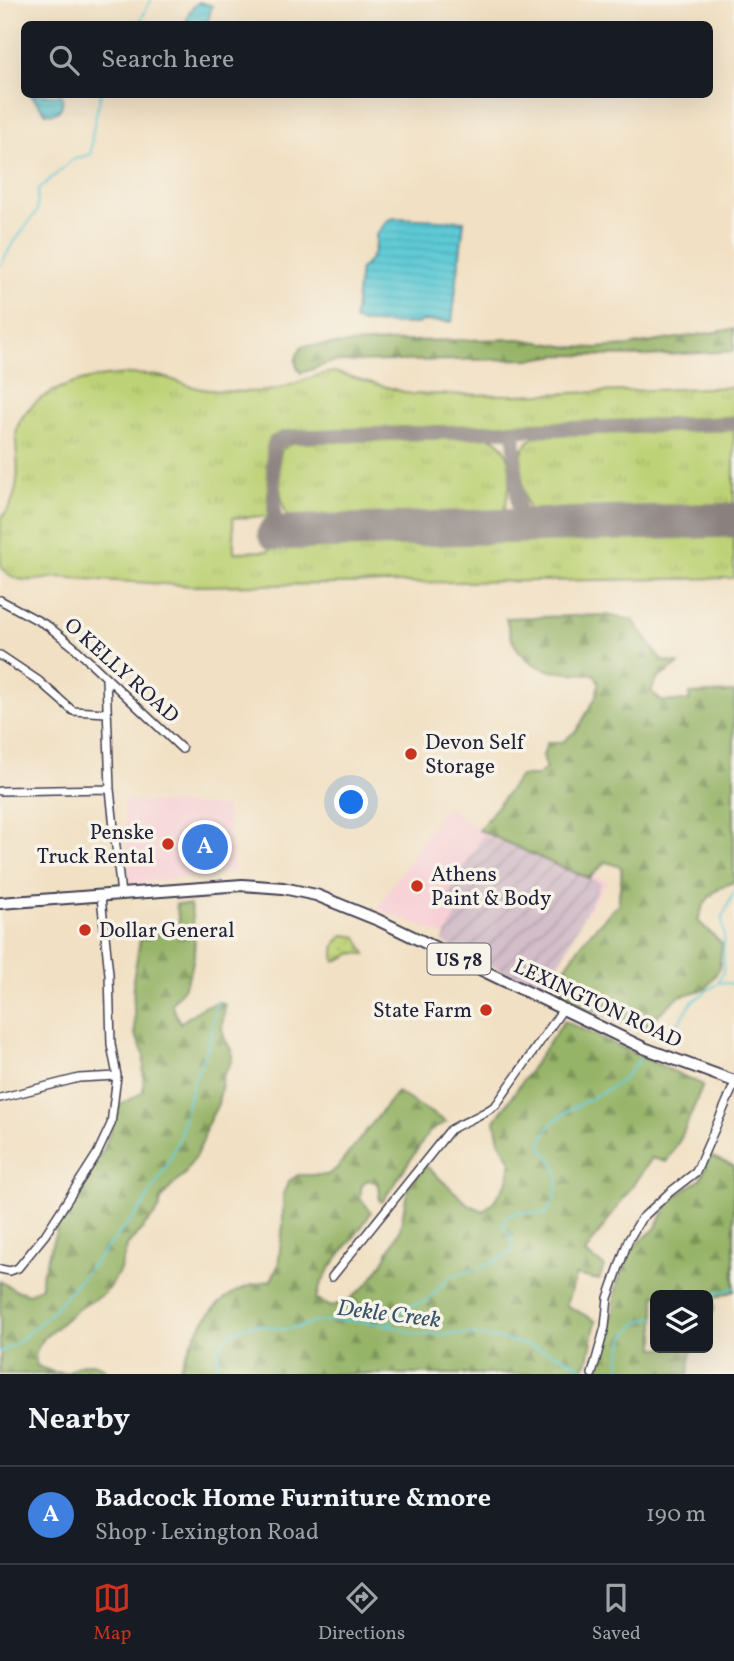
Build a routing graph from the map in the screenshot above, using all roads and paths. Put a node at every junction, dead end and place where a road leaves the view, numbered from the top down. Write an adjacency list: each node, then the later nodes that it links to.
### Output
1 (0, 600): 3 (street, O KELLY ROAD)
2 (0, 655): 4 (street)
3 (106, 678): 4 (street); 5 (street, O KELLY ROAD)
4 (107, 712): 6 (street)
5 (182, 749)
6 (110, 789): 7 (street); 8 (street)
7 (0, 791)
8 (121, 895): 9 (highway, LEXINGTON ROAD / US 78); 11 (highway, LEXINGTON ROAD / US 78)
9 (101, 897): 10 (highway, LEXINGTON ROAD / US 78); 12 (street)
10 (0, 903)
11 (563, 1009): 13 (highway, LEXINGTON ROAD / US 78); 16 (street)
12 (117, 1076): 14 (street); 15 (street)
13 (734, 1083): 17 (street)
14 (0, 1098)
15 (0, 1269)
16 (332, 1277)
17 (592, 1374)

